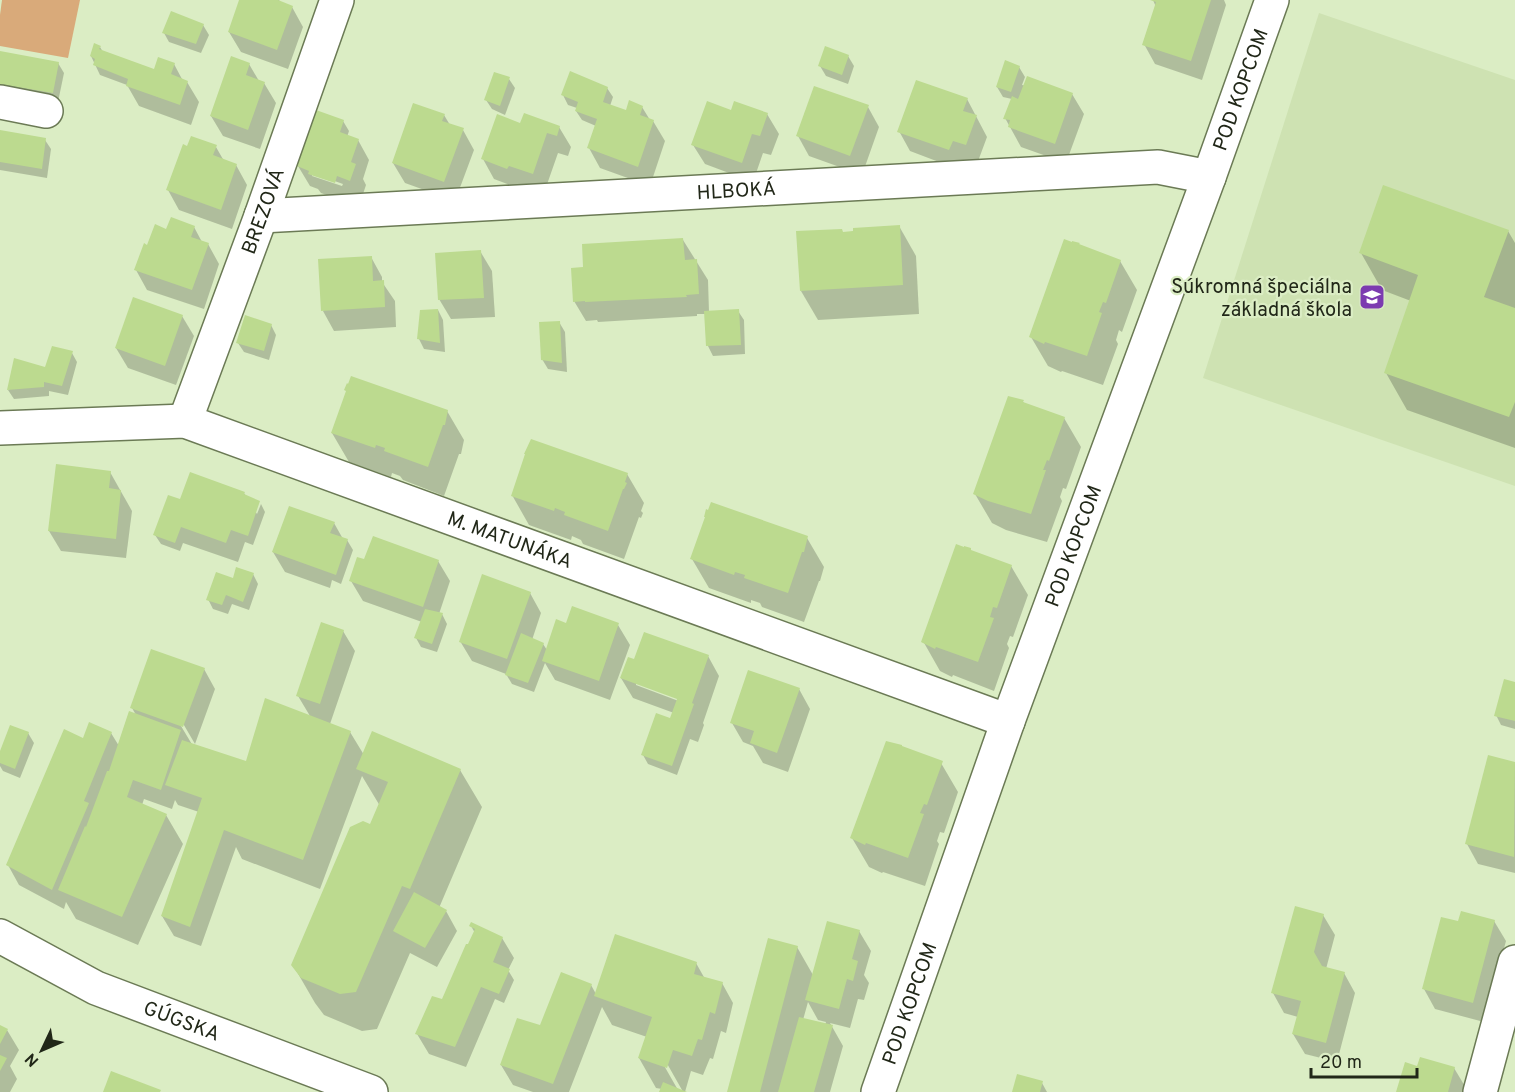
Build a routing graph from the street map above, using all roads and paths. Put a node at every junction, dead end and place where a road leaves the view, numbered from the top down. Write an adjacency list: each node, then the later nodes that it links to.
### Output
1 (337, 0): 6 (street, BREZOVÁ)
2 (1272, 0): 5 (street, POD KOPCOM)
3 (0, 102): 4 (street)
4 (46, 111)
5 (1209, 177): 6 (street, HLBOKÁ); 9 (street, POD KOPCOM)
6 (261, 216): 7 (street, BREZOVÁ)
7 (185, 421): 8 (street, M. MATUNÁKA); 9 (street, M. MATUNÁKA)
8 (0, 428)
9 (1008, 721): 13 (street, POD KOPCOM)
10 (0, 936): 12 (street, GÚGSKA)
11 (1515, 962): 14 (street)
12 (371, 1092)
13 (878, 1092)
14 (1480, 1092)

